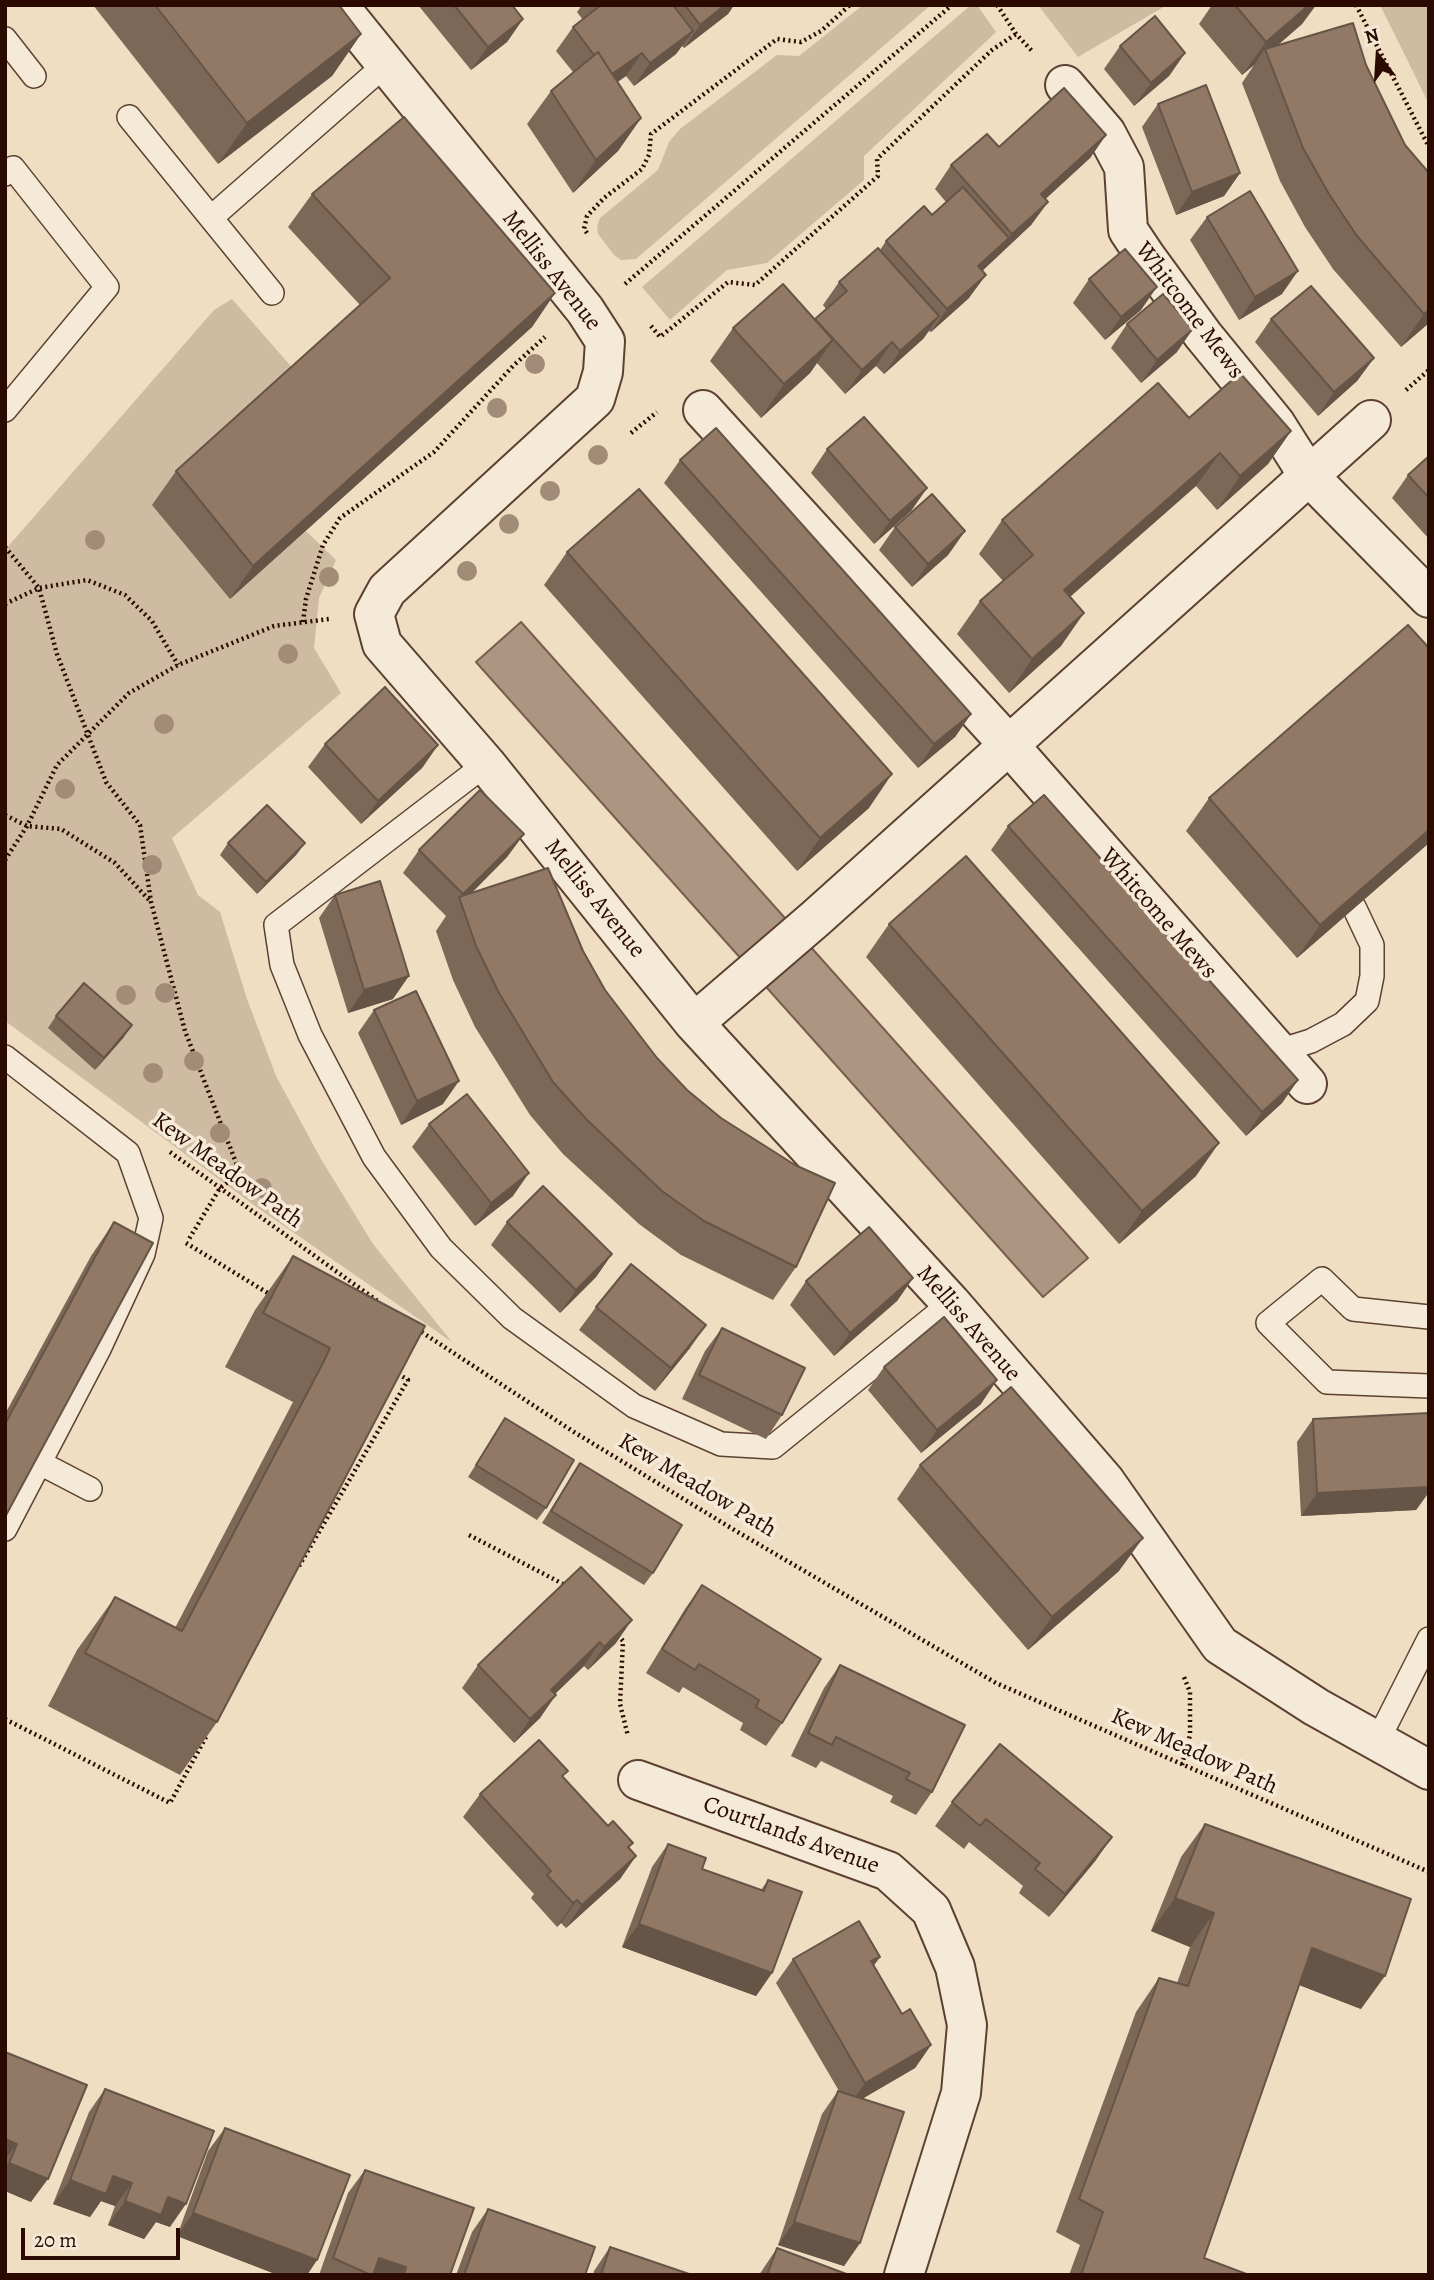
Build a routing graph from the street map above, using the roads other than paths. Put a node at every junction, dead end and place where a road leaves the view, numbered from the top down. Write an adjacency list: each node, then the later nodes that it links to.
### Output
1 (338, 5): 3 (street, Melliss Avenue)
2 (5, 39): 4 (lane)
3 (386, 64): 8 (lane); 16 (street, Melliss Avenue)
4 (34, 76)
5 (1065, 85): 13 (street, Whitcome Mews)
6 (129, 117): 8 (lane)
7 (5, 174): 10 (lane)
8 (213, 216): 9 (lane)
9 (272, 293)
10 (5, 410)
11 (703, 410): 15 (street, Whitcome Mews)
12 (1371, 420): 13 (street)
13 (1308, 475): 14 (street, Whitcome Mews); 15 (street)
14 (1429, 598)
15 (1008, 744): 18 (street); 19 (street, Whitcome Mews)
16 (486, 764): 18 (street, Melliss Avenue); 22 (lane)
17 (1354, 907): 19 (lane)
18 (694, 1023): 22 (street, Melliss Avenue)
19 (1279, 1051): 21 (street, Whitcome Mews)
20 (5, 1057): 25 (lane)
21 (1307, 1084)
22 (951, 1303): 29 (street, Melliss Avenue)
23 (1429, 1317): 24 (lane)
24 (1429, 1386)
25 (40, 1463): 26 (lane); 27 (lane)
26 (90, 1489)
27 (5, 1529)
28 (1429, 1639): 29 (lane)
29 (1377, 1742): 30 (street, Melliss Avenue)
30 (1429, 1770)
31 (638, 1780): 32 (street, Courtlands Avenue)
32 (904, 2275)

